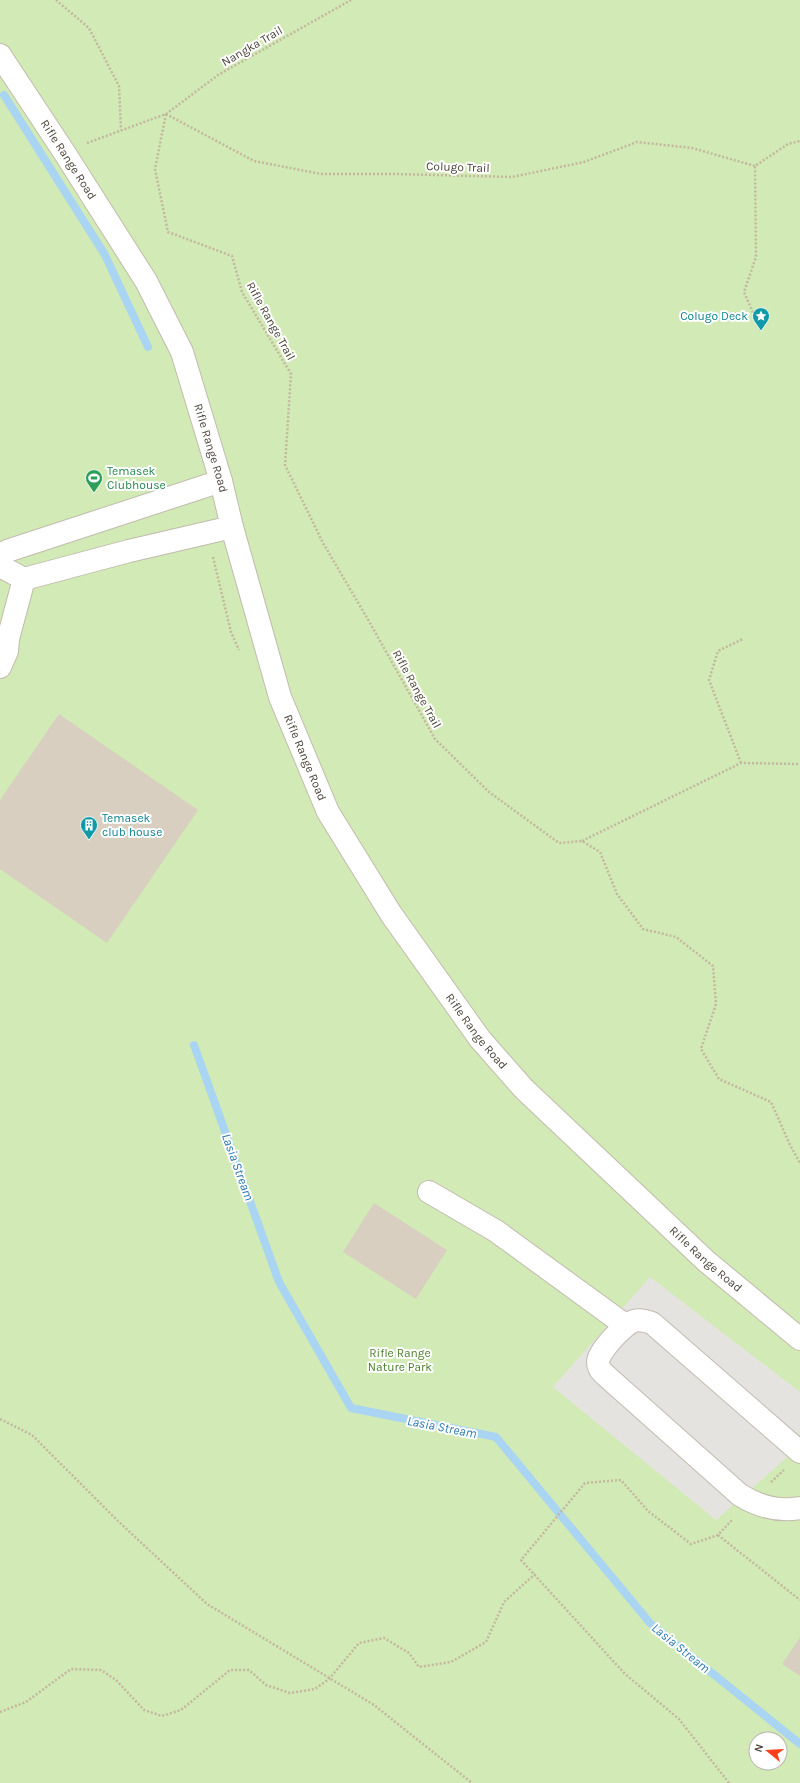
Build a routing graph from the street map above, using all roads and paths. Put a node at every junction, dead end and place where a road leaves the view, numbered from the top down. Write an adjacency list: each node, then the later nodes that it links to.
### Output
1 (56, 0): 5 (path)
2 (351, 0): 4 (path, Nangka Trail)
3 (0, 55): 7 (street, Rifle Range Road)
4 (166, 114): 5 (path, Nangka Trail); 8 (path, Colugo Trail); 19 (path, Rifle Range Trail)
5 (121, 130): 7 (path, Nangka Trail)
6 (800, 141): 8 (path)
7 (64, 152): 10 (street, Rifle Range Road)
8 (755, 166): 9 (path)
9 (761, 331)
10 (221, 481): 11 (street, Rifle Range Road); 12 (street)
11 (232, 528): 14 (street); 23 (street, Rifle Range Road)
12 (0, 556)
13 (0, 566): 14 (street)
14 (24, 579): 16 (street)
15 (743, 639): 17 (path)
16 (0, 667)
17 (741, 763): 18 (path); 19 (path)
18 (800, 764)
19 (582, 841): 20 (path)
20 (800, 1163)
21 (429, 1192): 22 (street)
22 (625, 1325): 25 (street); 26 (street)
23 (800, 1339)
24 (0, 1419): 31 (path)
25 (800, 1452)
26 (800, 1508)
27 (734, 1518): 28 (path)
28 (718, 1535): 29 (path); 30 (path)
29 (535, 1574): 31 (path); 34 (path)
30 (800, 1600)
31 (329, 1679): 32 (path); 33 (path)
32 (0, 1712)
33 (472, 1783)
34 (728, 1783)

